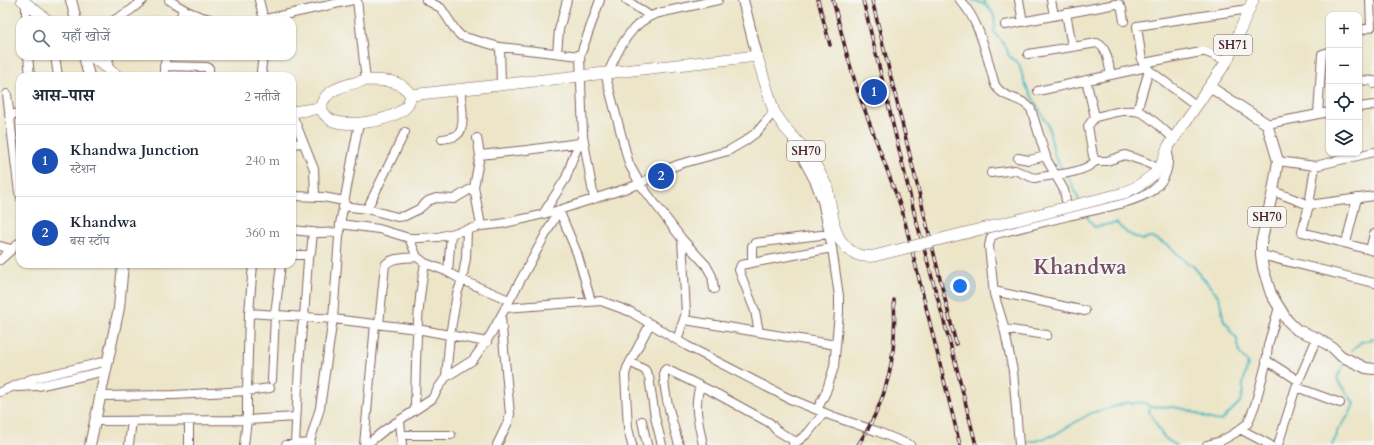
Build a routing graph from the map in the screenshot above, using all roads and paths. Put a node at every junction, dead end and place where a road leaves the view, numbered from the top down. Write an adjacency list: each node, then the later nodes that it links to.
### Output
1 (71, 0): 26 (main road)
2 (143, 0): 20 (street)
3 (169, 0): 21 (street)
4 (259, 0): 31 (street)
5 (354, 0): 32 (street)
6 (357, 0): 66 (street)
7 (426, 0): 39 (street)
8 (567, 0): 40 (street)
9 (600, 0): 43 (street)
10 (626, 0): 33 (street)
11 (718, 0): 33 (street)
12 (743, 0): 44 (main road, SH70)
13 (960, 0): 102 (street)
14 (1018, 0): 35 (street)
15 (1052, 0): 23 (street)
16 (1370, 0): 37 (street)
17 (24, 1): 24 (street); 25 (highway)
18 (1110, 2): 22 (street); 34 (street)
19 (1251, 4): 52 (highway, SH71); 54 (street)
20 (131, 10): 27 (street); 28 (street)
21 (183, 10): 29 (street); 30 (street)
22 (1066, 13): 23 (street); 38 (street)
23 (1054, 15): 35 (street)
24 (26, 16)
25 (42, 16)
26 (75, 16)
27 (121, 16)
28 (131, 16)
29 (181, 16)
30 (198, 16)
31 (263, 16)
32 (282, 16)
33 (650, 16): 63 (street)
34 (1124, 21)
35 (1023, 22): 36 (street)
36 (1005, 25)
37 (1362, 30)
38 (1072, 46): 42 (street); 64 (street)
39 (500, 47): 40 (street); 70 (street)
40 (557, 53): 43 (street)
41 (1326, 53): 85 (street)
42 (1028, 54)
43 (580, 56): 65 (street)
44 (757, 56): 63 (highway); 82 (highway, SH70)
45 (28, 60): 55 (street)
46 (56, 60): 56 (street)
47 (85, 60): 57 (main road)
48 (96, 60): 58 (highway)
49 (109, 60): 59 (street)
50 (165, 60): 53 (street)
51 (263, 60): 62 (street)
52 (1227, 61): 54 (street); 71 (highway, SH71)
53 (164, 66): 60 (street); 61 (street)
54 (1146, 67): 64 (street); 77 (street); 80 (street)
55 (30, 72)
56 (57, 72)
57 (88, 72)
58 (112, 72)
59 (113, 72)
60 (165, 72)
61 (208, 72)
62 (262, 72)
63 (606, 73): 65 (highway); 110 (street)
64 (1111, 75): 67 (street)
65 (580, 76): 70 (highway); 94 (street)
66 (366, 80): 75 (highway); 79 (highway)
67 (1086, 80): 73 (street); 87 (street)
68 (1362, 80): 69 (street)
69 (1374, 82)
70 (502, 84): 72 (highway)
71 (1210, 87): 77 (highway); 90 (main road)
72 (460, 89): 75 (highway); 95 (street)
73 (1038, 90)
74 (7, 94): 86 (street)
75 (411, 95): 88 (highway)
76 (1374, 105): 78 (street)
77 (1196, 106): 97 (highway)
78 (1362, 107)
79 (321, 108): 81 (highway); 88 (highway)
80 (1137, 111): 87 (street); 97 (street)
81 (296, 112)
82 (774, 112): 91 (highway, SH70); 110 (street)
83 (1326, 113): 85 (street)
84 (16, 114): 86 (street)
85 (1318, 114): 90 (street)
86 (10, 115): 99 (street)
87 (1096, 117): 104 (street)
88 (359, 123): 118 (street)
89 (296, 124): 96 (street)
90 (1267, 124): 105 (main road, SH70)
91 (786, 129): 107 (highway, SH70, bridge); 130 (street)
92 (405, 132): 120 (street)
93 (476, 138): 101 (street)
94 (581, 139): 101 (street); 117 (street); 122 (street)
95 (442, 140)
96 (303, 143): 98 (street); 115 (street)
97 (1171, 143): 107 (highway); 123 (street)
98 (296, 144)
99 (16, 150)
100 (1374, 152): 106 (street)
101 (480, 155): 111 (street)
102 (1046, 156): 103 (street); 109 (street)
103 (1018, 158)
104 (1096, 161): 107 (street); 109 (street)
105 (1278, 161): 106 (street); 112 (main road, SH70)
106 (1315, 166): 119 (street)
107 (1157, 172)
108 (991, 174): 109 (street)
109 (1055, 174): 123 (street)
110 (640, 184): 117 (street); 133 (street)
111 (474, 188): 120 (street); 124 (street)
112 (1273, 191): 119 (street); 140 (main road, SH70)
113 (296, 196): 115 (street)
114 (1374, 196): 116 (street)
115 (315, 197): 118 (street)
116 (1357, 198): 119 (street); 134 (street)
117 (594, 199): 121 (street)
118 (343, 203): 120 (street); 125 (street)
119 (1309, 205): 134 (street)
120 (367, 209)
121 (559, 210): 122 (street); 155 (street); 156 (street)
122 (543, 214): 124 (street)
123 (1069, 216): 154 (street)
124 (481, 226): 127 (street)
125 (340, 228): 128 (street); 132 (street); 163 (street)
126 (296, 230): 128 (street)
127 (466, 230): 129 (street); 151 (street)
128 (313, 232): 142 (street)
129 (451, 234): 132 (street); 150 (street)
130 (829, 234): 137 (street); 146 (street)
131 (1374, 234): 139 (street)
132 (409, 238): 143 (street)
133 (682, 239): 153 (street); 164 (street)
134 (1346, 243): 139 (street)
135 (16, 245): 138 (street)
136 (0, 246): 138 (street)
137 (832, 248): 146 (street); 175 (street)
138 (11, 249): 144 (street)
139 (1372, 250)
140 (1261, 254): 152 (street); 157 (main road, SH70)
141 (296, 255): 142 (street)
142 (308, 257): 162 (street)
143 (417, 257): 145 (street); 165 (street)
144 (0, 260)
145 (425, 263): 150 (street); 167 (street)
146 (752, 263): 169 (street)
147 (124, 268): 178 (main road)
148 (253, 268): 160 (street)
149 (281, 268): 161 (street)
150 (448, 272): 151 (street)
151 (462, 280): 155 (street); 170 (street)
152 (1374, 283)
153 (714, 289)
154 (994, 291): 158 (street); 168 (street)
155 (509, 300): 159 (street)
156 (591, 301): 159 (street); 166 (street)
157 (1279, 307): 172 (main road, SH70); 176 (street)
158 (1085, 311)
159 (503, 312): 174 (street); 209 (street)
160 (249, 313): 161 (street); 184 (street)
161 (276, 315): 162 (street); 184 (street)
162 (304, 317): 163 (street); 189 (street)
163 (333, 319): 165 (street); 201 (street)
164 (685, 320): 169 (street); 173 (street)
165 (377, 324): 167 (street); 207 (street)
166 (650, 324): 173 (street); 177 (street)
167 (417, 329): 170 (street); 187 (street)
168 (1004, 329): 171 (street); 216 (street)
169 (759, 332): 175 (street)
170 (450, 335): 174 (street); 180 (street)
171 (1047, 335)
172 (1317, 338): 179 (main road, SH70); 181 (street)
173 (677, 340): 188 (street)
174 (487, 342): 180 (street)
175 (836, 345): 188 (street)
176 (1266, 360): 181 (street); 196 (street)
177 (630, 362): 210 (street); 212 (street)
178 (106, 366): 183 (street); 185 (main road)
179 (1369, 366)
180 (446, 377): 187 (street)
181 (1298, 384): 186 (street); 219 (street)
182 (700, 386): 202 (street); 213 (street); 214 (street)
183 (0, 391)
184 (247, 391): 185 (street); 190 (street)
185 (100, 396): 192 (main road)
186 (1340, 404)
187 (415, 410): 191 (street)
188 (821, 412): 202 (street); 215 (street)
189 (296, 417): 190 (street); 200 (street)
190 (247, 420): 194 (street); 205 (street)
191 (400, 420): 198 (street); 207 (street)
192 (96, 421): 193 (street); 203 (main road)
193 (132, 421): 194 (street); 199 (street)
194 (189, 421): 204 (street)
195 (642, 421): 211 (street)
196 (1240, 429): 217 (street); 218 (street)
197 (450, 434): 198 (street)
198 (401, 435): 208 (street)
199 (129, 444)
200 (295, 444): 201 (street); 206 (street)
201 (310, 444)
202 (794, 444)
203 (90, 445)
204 (189, 445)
205 (244, 445)
206 (286, 445)
207 (365, 445)
208 (402, 445)
209 (497, 445)
210 (632, 445)
211 (646, 445)
212 (662, 445)
213 (679, 445)
214 (703, 445)
215 (910, 445)
216 (1019, 445)
217 (1208, 445)
218 (1270, 445)
219 (1278, 445)

